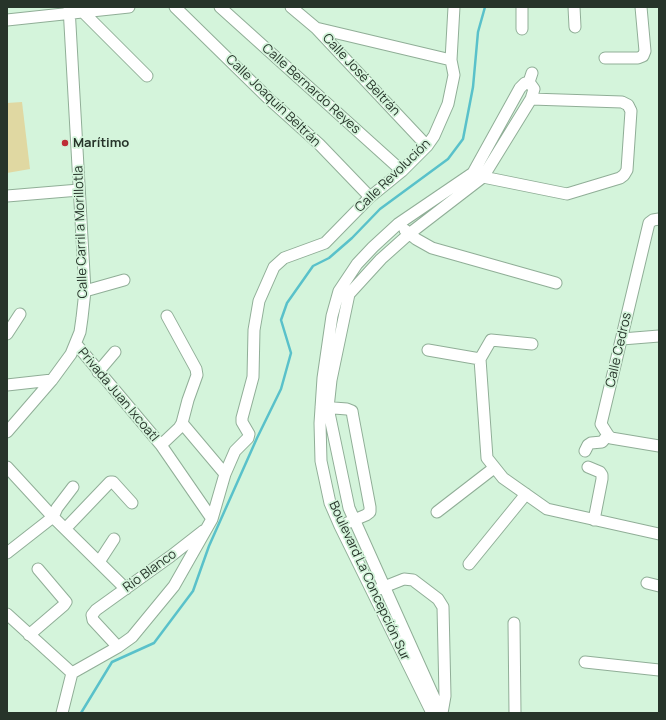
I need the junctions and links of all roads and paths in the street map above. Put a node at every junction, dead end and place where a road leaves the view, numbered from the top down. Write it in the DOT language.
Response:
graph roads {
  1 [pos="129,7"];
  2 [pos="175,7"];
  3 [pos="220,7"];
  4 [pos="291,7"];
  5 [pos="454,7"];
  6 [pos="522,7"];
  7 [pos="574,7"];
  8 [pos="642,7"];
  9 [pos="70,10"];
  10 [pos="83,12"];
  11 [pos="7,20"];
  12 [pos="575,27"];
  13 [pos="316,28"];
  14 [pos="522,29"];
  15 [pos="605,58"];
  16 [pos="451,60"];
  17 [pos="147,76"];
  18 [pos="531,99"];
  19 [pos="428,146"];
  20 [pos="402,171"];
  21 [pos="478,175"];
  22 [pos="79,190"];
  23 [pos="7,196"];
  24 [pos="370,197"];
  25 [pos="659,219"];
  26 [pos="398,224"];
  27 [pos="409,234"];
  28 [pos="124,280"];
  29 [pos="556,283"];
  30 [pos="85,291"];
  31 [pos="20,314"];
  32 [pos="167,316"];
  33 [pos="7,334"];
  34 [pos="659,336"];
  35 [pos="622,339"];
  36 [pos="76,344"];
  37 [pos="532,344"];
  38 [pos="428,350"];
  39 [pos="116,352"];
  40 [pos="480,359"];
  41 [pos="98,372"];
  42 [pos="52,380"];
  43 [pos="7,385"];
  44 [pos="324,407"];
  45 [pos="182,423"];
  46 [pos="7,432"];
  47 [pos="608,435"];
  48 [pos="161,445"];
  49 [pos="659,446"];
  50 [pos="586,451"];
  51 [pos="7,466"];
  52 [pos="588,467"];
  53 [pos="494,468"];
  54 [pos="225,474"];
  55 [pos="73,487"];
  56 [pos="526,494"];
  57 [pos="132,503"];
  58 [pos="437,512"];
  59 [pos="53,517"];
  60 [pos="353,520"];
  61 [pos="594,520"];
  62 [pos="209,523"];
  63 [pos="340,526"];
  64 [pos="66,528"];
  65 [pos="659,534"];
  66 [pos="114,539"];
  67 [pos="7,553"];
  68 [pos="172,556"];
  69 [pos="99,562"];
  70 [pos="469,564"];
  71 [pos="38,569"];
  72 [pos="183,571"];
  73 [pos="648,583"];
  74 [pos="385,586"];
  75 [pos="659,586"];
  76 [pos="126,589"];
  77 [pos="372,592"];
  78 [pos="7,614"];
  79 [pos="514,623"];
  80 [pos="29,635"];
  81 [pos="118,647"];
  82 [pos="585,662"];
  83 [pos="659,670"];
  84 [pos="72,673"];
  85 [pos="62,713"];
  86 [pos="432,713"];
  87 [pos="441,713"];
  88 [pos="515,713"];
  1 -- 10 [label="street"];
  2 -- 24 [label="street, Calle Joaquín Beltrán"];
  3 -- 20 [label="street, Calle Bernardo Reyes"];
  4 -- 13 [label="street, Calle José Beltrán"];
  5 -- 16 [label="street, Calle Revolución"];
  6 -- 14 [label="street"];
  7 -- 12 [label="street"];
  8 -- 15 [label="street"];
  9 -- 10 [label="street"];
  9 -- 11 [label="street"];
  9 -- 22 [label="street, Calle Carril a Morillotla"];
  10 -- 17 [label="street"];
  13 -- 16 [label="street"];
  13 -- 19 [label="street, Calle José Beltrán"];
  16 -- 19 [label="street, Calle Revolución"];
  18 -- 21 [label="street, Boulevard La Concepción Sur"];
  18 -- 21 [label="street, Boulevard La Concepción Sur"];
  18 -- 21 [label="street"];
  19 -- 20 [label="street, Calle Revolución"];
  20 -- 24 [label="street, Calle Revolución"];
  21 -- 26 [label="street, Boulevard La Concepción Sur"];
  21 -- 27 [label="street, Boulevard La Concepción Sur"];
  22 -- 23 [label="street"];
  22 -- 30 [label="street, Calle Carril a Morillotla"];
  24 -- 54 [label="street, Calle Revolución"];
  25 -- 35 [label="street, Calle Cedros"];
  26 -- 27 [label="street"];
  26 -- 44 [label="street, Boulevard La Concepción Sur"];
  27 -- 29 [label="street"];
  27 -- 44 [label="street, Boulevard La Concepción Sur"];
  28 -- 30 [label="street"];
  30 -- 36 [label="street, Calle Carril a Morillotla"];
  31 -- 33 [label="street"];
  32 -- 45 [label="street, Privada Juan Ixcoatl"];
  34 -- 35 [label="street"];
  35 -- 47 [label="street, Calle Cedros"];
  36 -- 41 [label="street, Privada Juan Ixcoatl"];
  36 -- 42 [label="street, Calle Carril a Morillotla"];
  37 -- 40 [label="street"];
  38 -- 40 [label="street"];
  39 -- 41 [label="street"];
  40 -- 53 [label="street"];
  41 -- 48 [label="street, Privada Juan Ixcoatl"];
  42 -- 43 [label="street"];
  42 -- 46 [label="street, Calle Carril a Morillotla"];
  44 -- 60 [label="street, Boulevard La Concepción Sur"];
  44 -- 60 [label="street"];
  44 -- 63 [label="street, Boulevard La Concepción Sur"];
  45 -- 48 [label="street, Privada Juan Ixcoatl"];
  45 -- 54 [label="street"];
  47 -- 49 [label="street"];
  47 -- 50 [label="street"];
  48 -- 62 [label="street, Privada Juan Ixcoatl"];
  51 -- 59 [label="street"];
  52 -- 61 [label="street"];
  53 -- 56 [label="street"];
  53 -- 58 [label="street"];
  54 -- 62 [label="street"];
  55 -- 59 [label="street"];
  56 -- 61 [label="street"];
  56 -- 70 [label="street"];
  57 -- 64 [label="street"];
  59 -- 64 [label="street"];
  59 -- 67 [label="street"];
  60 -- 63 [label="street"];
  60 -- 74 [label="street, Boulevard La Concepción Sur"];
  61 -- 65 [label="street"];
  62 -- 68 [label="street, Río Blanco"];
  62 -- 72 [label="street"];
  63 -- 77 [label="street, Boulevard La Concepción Sur"];
  64 -- 69 [label="street"];
  66 -- 69 [label="street"];
  68 -- 72 [label="street"];
  68 -- 76 [label="street, Río Blanco"];
  69 -- 76 [label="street"];
  71 -- 80 [label="street"];
  72 -- 81 [label="street"];
  73 -- 75 [label="street"];
  74 -- 77 [label="street"];
  74 -- 87 [label="street, Boulevard La Concepción Sur"];
  74 -- 87 [label="street"];
  76 -- 81 [label="street, Río Blanco"];
  77 -- 86 [label="street, Boulevard La Concepción Sur"];
  78 -- 80 [label="street"];
  79 -- 88 [label="street"];
  80 -- 84 [label="street"];
  81 -- 84 [label="street"];
  82 -- 83 [label="street"];
  84 -- 85 [label="street"];
}
